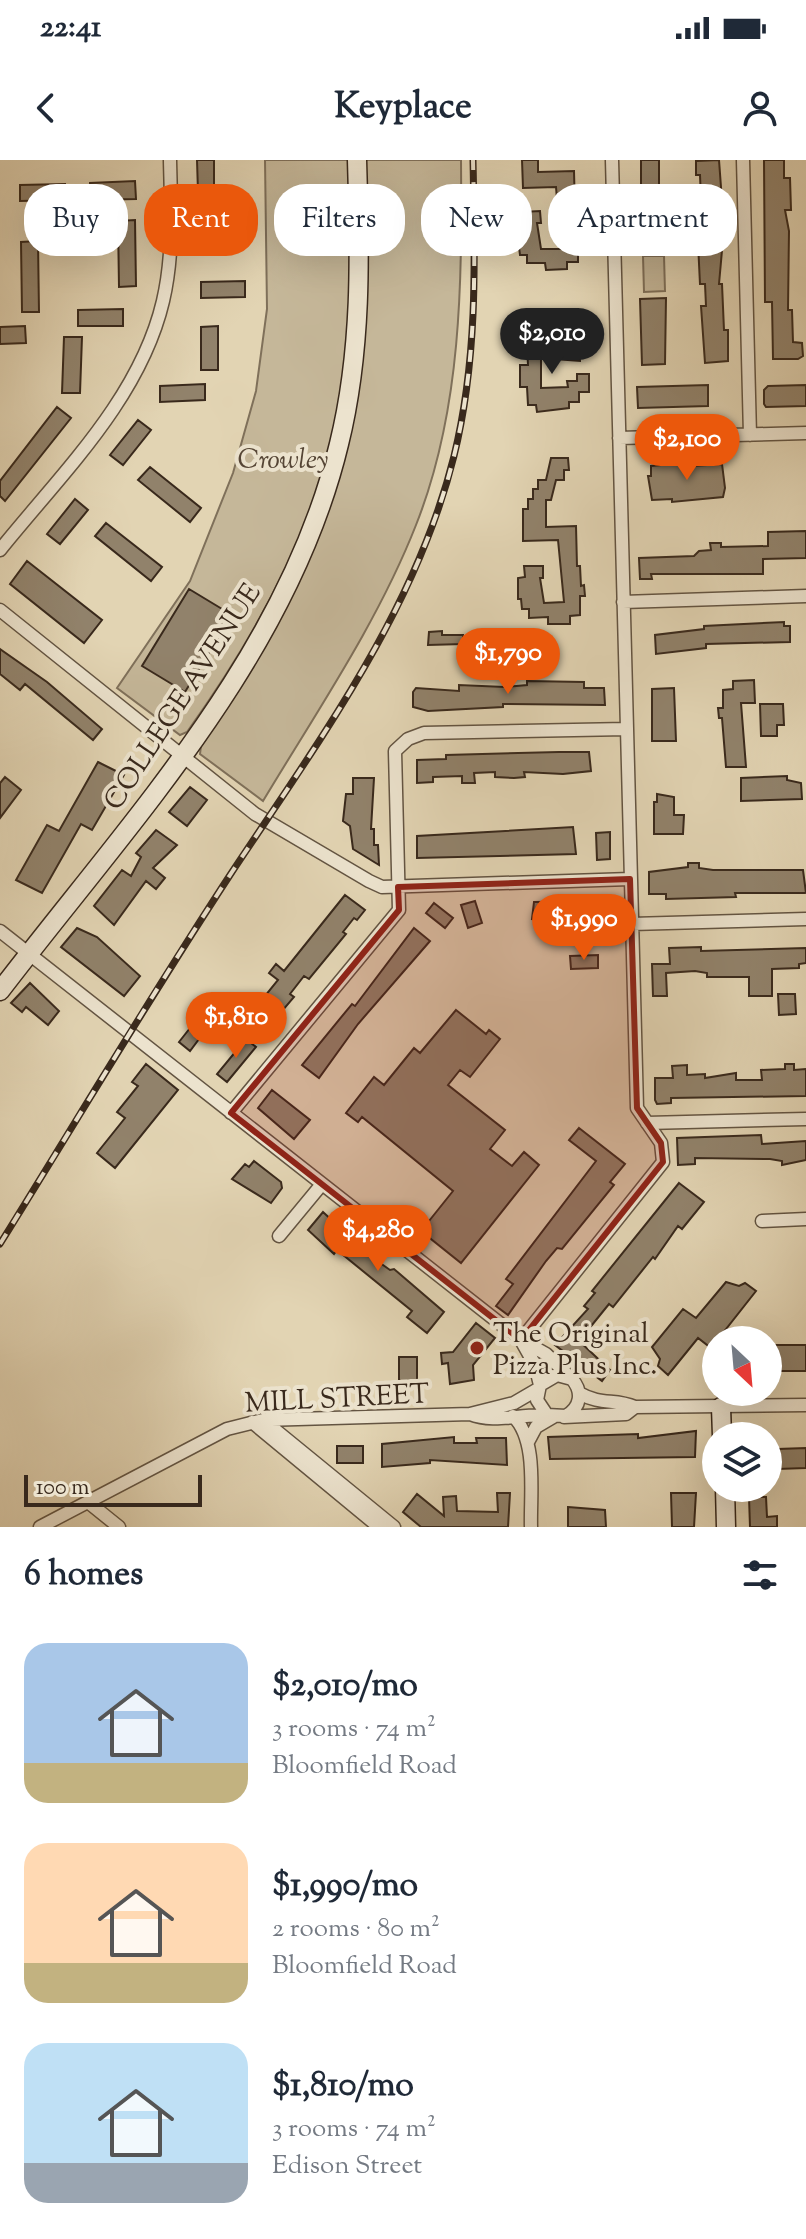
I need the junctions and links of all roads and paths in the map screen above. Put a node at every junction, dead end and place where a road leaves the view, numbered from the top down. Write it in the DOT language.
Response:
graph roads {
  1 [pos="170,160"];
  2 [pos="357,160"];
  3 [pos="612,160"];
  4 [pos="743,160"];
  5 [pos="806,433"];
  6 [pos="750,435"];
  7 [pos="619,438"];
  8 [pos="0,550"];
  9 [pos="806,596"];
  10 [pos="623,602"];
  11 [pos="0,610"];
  12 [pos="626,729"];
  13 [pos="182,758"];
  14 [pos="630,879"];
  15 [pos="398,887"];
  16 [pos="806,919"];
  17 [pos="632,924"];
  18 [pos="0,931"];
  19 [pos="29,955"];
  20 [pos="0,991"];
  21 [pos="231,1113"];
  22 [pos="806,1119"];
  23 [pos="647,1123"];
  24 [pos="322,1184"];
  25 [pos="806,1219"];
  26 [pos="762,1221"];
  27 [pos="279,1236"];
  28 [pos="521,1340"];
  29 [pos="572,1379"];
  30 [pos="539,1387"];
  31 [pos="579,1393"];
  32 [pos="806,1405"];
  33 [pos="635,1407"];
  34 [pos="721,1407"];
  35 [pos="470,1414"];
  36 [pos="513,1416"];
  37 [pos="557,1417"];
  38 [pos="257,1421"];
  39 [pos="722,1422"];
  40 [pos="528,1442"];
  41 [pos="88,1502"];
  42 [pos="725,1502"];
  43 [pos="40,1527"];
  44 [pos="119,1527"];
  45 [pos="379,1527"];
  46 [pos="394,1527"];
  47 [pos="531,1527"];
  48 [pos="726,1527"];
  1 -- 8 [label="street"];
  2 -- 13 [label="street, COLLEGE AVENUE"];
  3 -- 7 [label="street"];
  4 -- 6 [label="street"];
  5 -- 6 [label="street"];
  6 -- 7 [label="street"];
  7 -- 10 [label="street"];
  9 -- 10 [label="street"];
  10 -- 12 [label="street"];
  11 -- 13 [label="street"];
  12 -- 14 [label="street"];
  12 -- 15 [label="street"];
  13 -- 15 [label="street"];
  13 -- 19 [label="street, COLLEGE AVENUE"];
  14 -- 15 [label="street"];
  14 -- 17 [label="street"];
  15 -- 21 [label="street"];
  16 -- 17 [label="street"];
  17 -- 23 [label="street"];
  18 -- 19 [label="street"];
  19 -- 20 [label="street, COLLEGE AVENUE"];
  19 -- 21 [label="street"];
  21 -- 24 [label="street"];
  22 -- 23 [label="street"];
  23 -- 28 [label="street"];
  24 -- 27 [label="street"];
  24 -- 28 [label="street"];
  25 -- 26 [label="street"];
  28 -- 29 [label="street"];
  28 -- 30 [label="street"];
  29 -- 30 [label="street"];
  29 -- 31 [label="street"];
  30 -- 35 [label="street, MILL STREET"];
  30 -- 37 [label="street"];
  31 -- 33 [label="street, MILL STREET"];
  31 -- 37 [label="street"];
  32 -- 34 [label="street, MILL STREET"];
  33 -- 34 [label="street, MILL STREET"];
  33 -- 37 [label="street, MILL STREET"];
  34 -- 39 [label="street"];
  35 -- 36 [label="street, MILL STREET"];
  35 -- 38 [label="street, MILL STREET"];
  36 -- 37 [label="street, MILL STREET"];
  36 -- 40 [label="street"];
  37 -- 40 [label="street"];
  38 -- 41 [label="street, MILL STREET"];
  38 -- 45 [label="street"];
  38 -- 46 [label="street"];
  40 -- 47 [label="street"];
  41 -- 43 [label="street, MILL STREET"];
  41 -- 44 [label="street"];
  42 -- 48 [label="street"];
}
